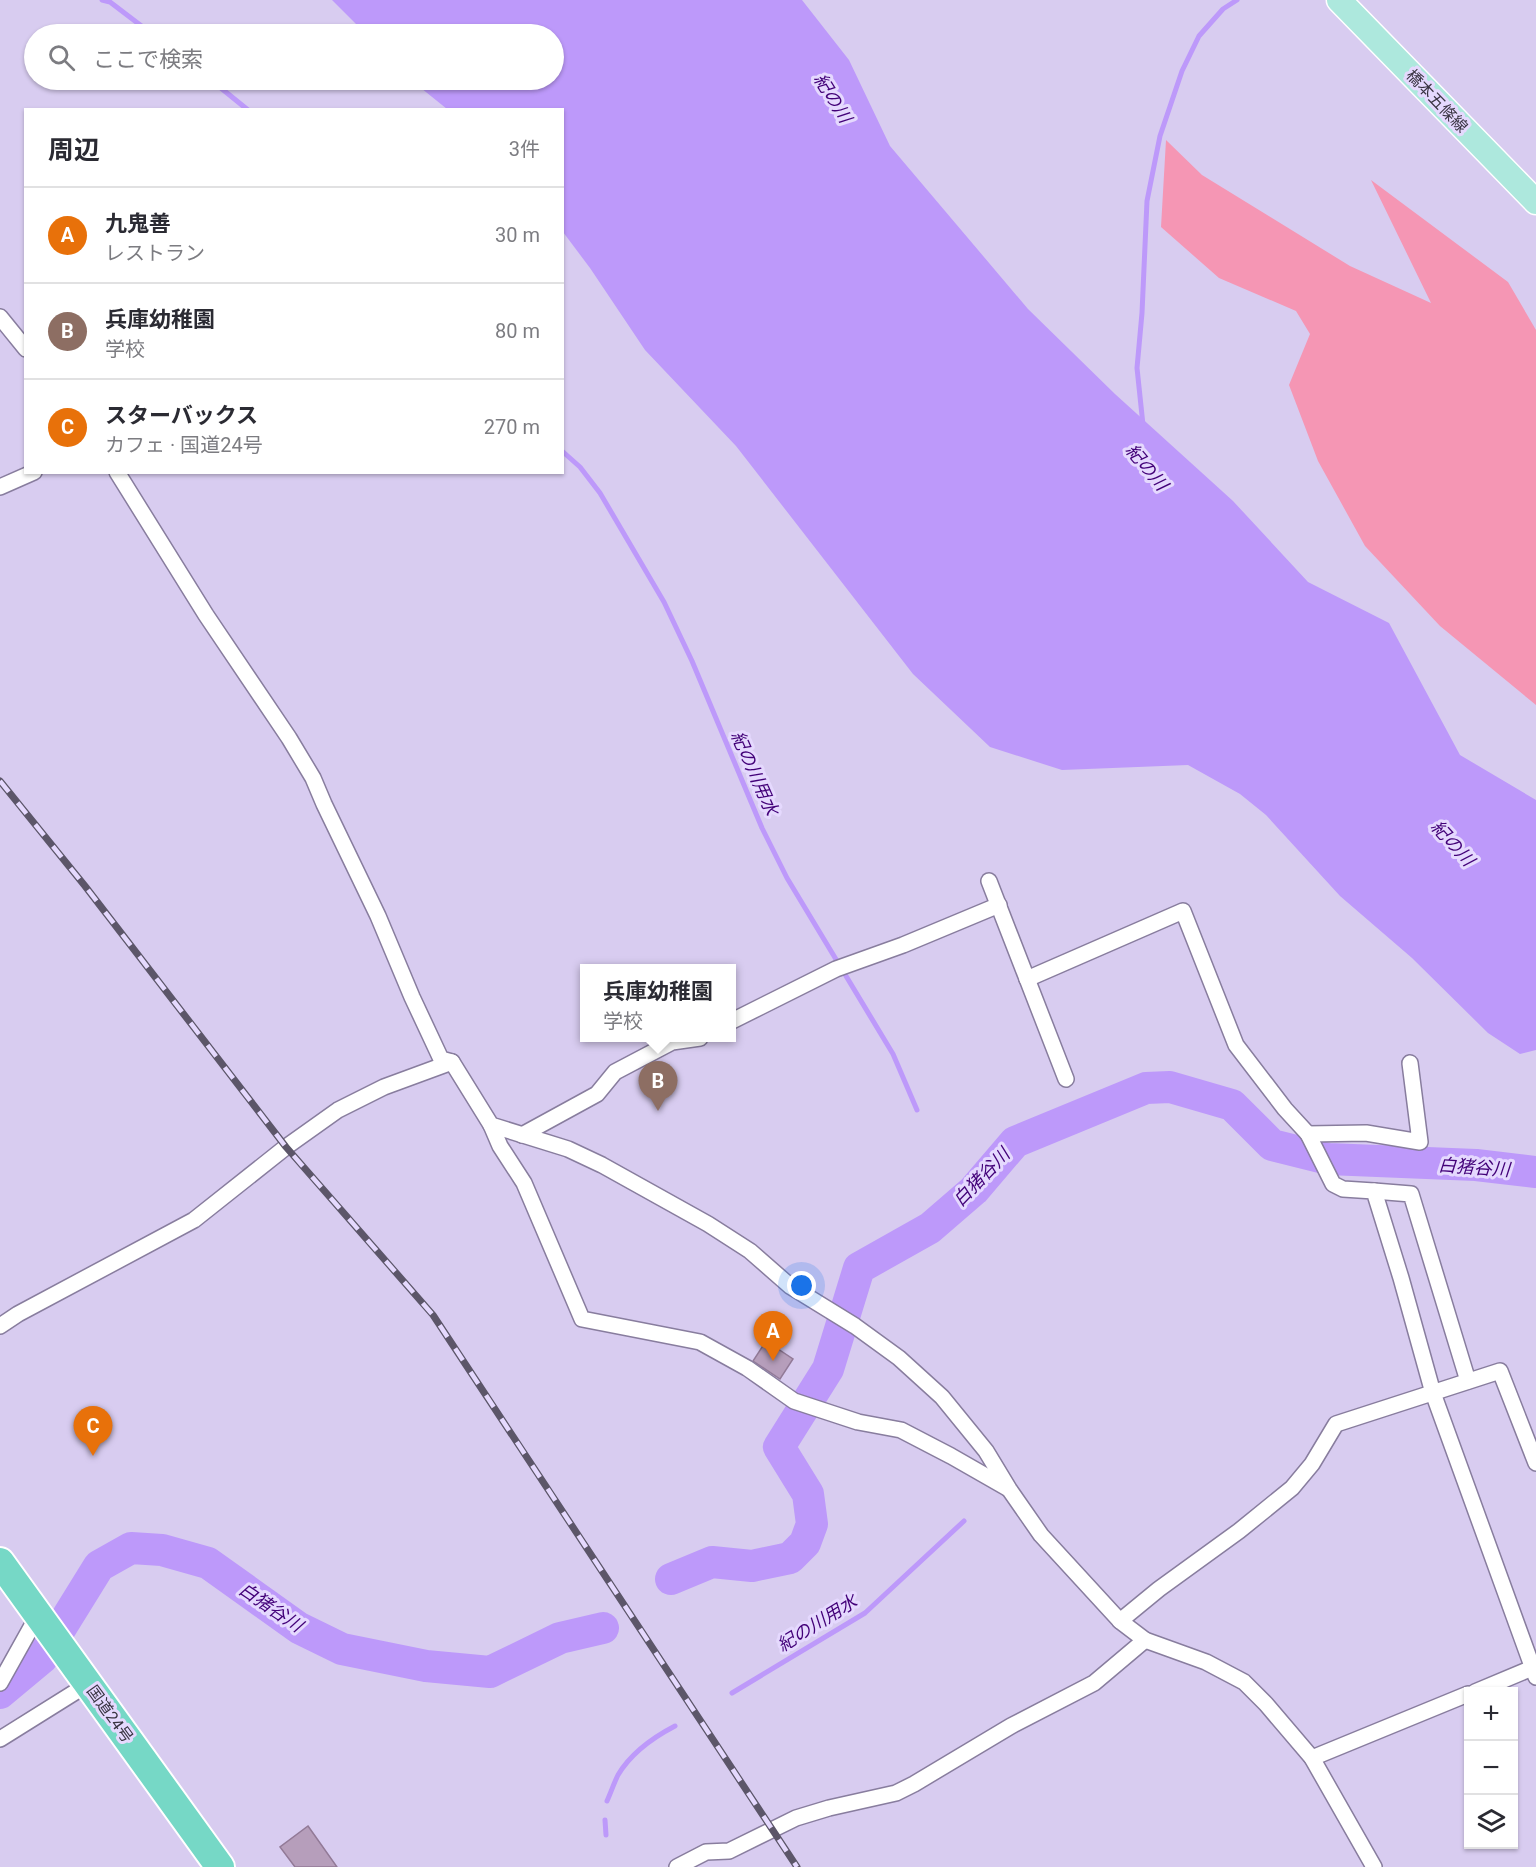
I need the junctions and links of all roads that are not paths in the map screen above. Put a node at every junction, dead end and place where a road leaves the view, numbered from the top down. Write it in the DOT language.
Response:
graph roads {
  1 [pos="1339,0"];
  2 [pos="1536,202"];
  3 [pos="0,317"];
  4 [pos="24,347"];
  5 [pos="29,474"];
  6 [pos="118,474"];
  7 [pos="0,487"];
  8 [pos="989,881"];
  9 [pos="999,905"];
  10 [pos="1028,979"];
  11 [pos="736,1020"];
  12 [pos="672,1042"];
  13 [pos="452,1062"];
  14 [pos="1410,1063"];
  15 [pos="1066,1079"];
  16 [pos="490,1125"];
  17 [pos="1308,1134"];
  18 [pos="522,1136"];
  19 [pos="1374,1191"];
  20 [pos="0,1326"];
  21 [pos="1468,1381"];
  22 [pos="1433,1393"];
  23 [pos="1536,1463"];
  24 [pos="1009,1489"];
  25 [pos="0,1562"];
  26 [pos="38,1615"];
  27 [pos="1120,1621"];
  28 [pos="1145,1640"];
  29 [pos="1534,1673"];
  30 [pos="0,1683"];
  31 [pos="88,1684"];
  32 [pos="1491,1687"];
  33 [pos="1464,1696"];
  34 [pos="0,1739"];
  35 [pos="1312,1758"];
  36 [pos="220,1867"];
  37 [pos="677,1867"];
  38 [pos="1374,1867"];
  1 -- 2 [label="main road, 橋本五條線"];
  3 -- 4 [label="street"];
  5 -- 7 [label="street"];
  6 -- 13 [label="street"];
  8 -- 9 [label="street"];
  9 -- 10 [label="street"];
  9 -- 11 [label="street"];
  10 -- 15 [label="street"];
  10 -- 17 [label="street"];
  12 -- 18 [label="street"];
  13 -- 16 [label="street"];
  13 -- 20 [label="street"];
  14 -- 17 [label="street"];
  16 -- 18 [label="street"];
  16 -- 24 [label="street"];
  17 -- 19 [label="street"];
  18 -- 24 [label="street"];
  19 -- 21 [label="street"];
  19 -- 22 [label="street"];
  21 -- 22 [label="street"];
  21 -- 23 [label="street"];
  22 -- 27 [label="street"];
  22 -- 29 [label="street"];
  24 -- 27 [label="street"];
  25 -- 26 [label="highway, 国道24号"];
  26 -- 30 [label="street"];
  26 -- 31 [label="highway, 国道24号"];
  27 -- 28 [label="street"];
  28 -- 35 [label="street"];
  28 -- 37 [label="street"];
  29 -- 32 [label="street"];
  31 -- 34 [label="street"];
  31 -- 36 [label="highway, 国道24号"];
  33 -- 35 [label="street"];
  35 -- 38 [label="street"];
}
